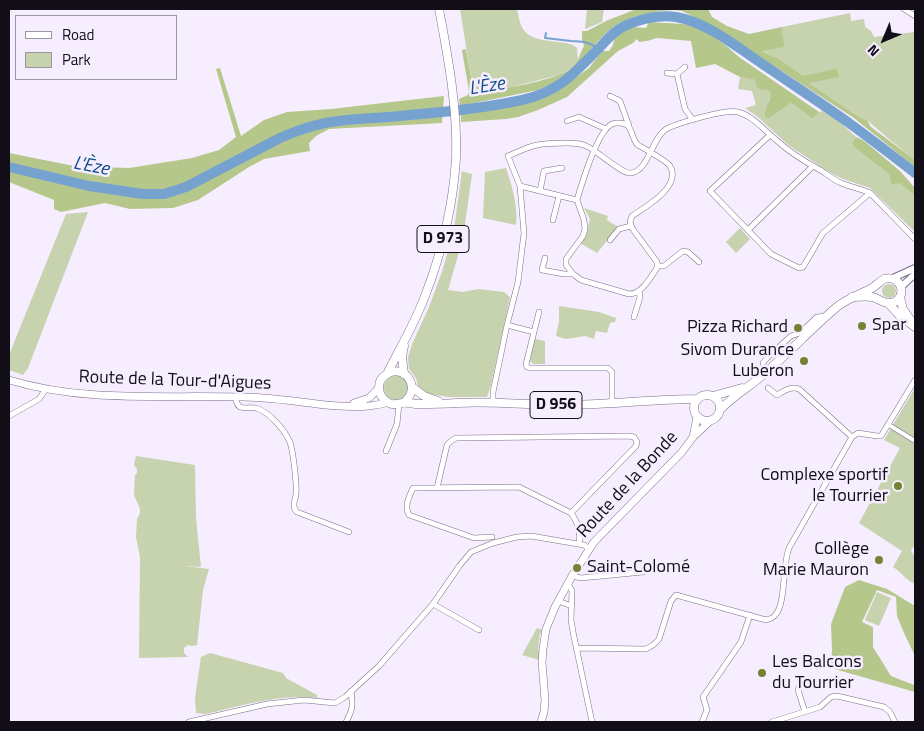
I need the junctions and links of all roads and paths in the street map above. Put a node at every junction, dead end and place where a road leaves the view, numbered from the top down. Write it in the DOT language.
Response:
graph roads {
  1 [pos="439,9"];
  2 [pos="904,9"];
  3 [pos="915,16"];
  4 [pos="685,67"];
  5 [pos="667,73"];
  6 [pos="677,74"];
  7 [pos="610,96"];
  8 [pos="693,120"];
  9 [pos="567,121"];
  10 [pos="606,129"];
  11 [pos="630,129"];
  12 [pos="770,136"];
  13 [pos="594,150"];
  14 [pos="650,152"];
  15 [pos="813,166"];
  16 [pos="562,168"];
  17 [pos="520,186"];
  18 [pos="540,191"];
  19 [pos="870,193"];
  20 [pos="559,196"];
  21 [pos="577,200"];
  22 [pos="554,220"];
  23 [pos="631,226"];
  24 [pos="748,230"];
  25 [pos="610,240"];
  26 [pos="915,240"];
  27 [pos="545,258"];
  28 [pos="699,262"];
  29 [pos="657,266"];
  30 [pos="915,268"];
  31 [pos="573,274"];
  32 [pos="915,274"];
  33 [pos="893,278"];
  34 [pos="878,285"];
  35 [pos="901,287"];
  36 [pos="639,291"];
  37 [pos="900,297"];
  38 [pos="852,298"];
  39 [pos="880,300"];
  40 [pos="888,303"];
  41 [pos="539,312"];
  42 [pos="827,316"];
  43 [pos="634,317"];
  44 [pos="507,325"];
  45 [pos="915,326"];
  46 [pos="534,332"];
  47 [pos="406,339"];
  48 [pos="763,363"];
  49 [pos="387,374"];
  50 [pos="404,374"];
  51 [pos="9,380"];
  52 [pos="915,380"];
  53 [pos="749,386"];
  54 [pos="412,387"];
  55 [pos="379,388"];
  56 [pos="768,388"];
  57 [pos="46,389"];
  58 [pos="236,396"];
  59 [pos="713,396"];
  60 [pos="667,399"];
  61 [pos="697,399"];
  62 [pos="387,402"];
  63 [pos="493,402"];
  64 [pos="612,402"];
  65 [pos="401,403"];
  66 [pos="445,403"];
  67 [pos="342,406"];
  68 [pos="720,409"];
  69 [pos="695,413"];
  70 [pos="9,416"];
  71 [pos="709,422"];
  72 [pos="888,425"];
  73 [pos="693,437"];
  74 [pos="852,437"];
  75 [pos="915,441"];
  76 [pos="386,451"];
  77 [pos="437,488"];
  78 [pos="571,513"];
  79 [pos="349,532"];
  80 [pos="492,537"];
  81 [pos="579,544"];
  82 [pos="589,548"];
  83 [pos="643,572"];
  84 [pos="570,579"];
  85 [pos="558,601"];
  86 [pos="433,604"];
  87 [pos="572,606"];
  88 [pos="750,615"];
  89 [pos="479,630"];
  90 [pos="576,648"];
  91 [pos="801,683"];
  92 [pos="351,692"];
  93 [pos="805,712"];
  94 [pos="190,722"];
  95 [pos="346,722"];
  96 [pos="541,722"];
  97 [pos="592,722"];
  98 [pos="702,722"];
  99 [pos="772,722"];
  100 [pos="895,722"];
  1 -- 47 [label="main road, D 973"];
  2 -- 3 [label="street"];
  4 -- 6 [label="street"];
  5 -- 6 [label="street"];
  6 -- 8 [label="street"];
  7 -- 11 [label="street"];
  8 -- 12 [label="street"];
  8 -- 14 [label="street"];
  9 -- 10 [label="street"];
  10 -- 11 [label="street"];
  10 -- 13 [label="street"];
  11 -- 14 [label="street"];
  12 -- 15 [label="street"];
  12 -- 24 [label="street"];
  13 -- 14 [label="street"];
  13 -- 17 [label="street"];
  13 -- 21 [label="street"];
  14 -- 23 [label="street"];
  15 -- 19 [label="street"];
  15 -- 24 [label="street"];
  16 -- 18 [label="street"];
  17 -- 18 [label="street"];
  17 -- 44 [label="street"];
  18 -- 20 [label="street"];
  19 -- 24 [label="street"];
  19 -- 26 [label="street"];
  20 -- 21 [label="street"];
  20 -- 22 [label="street"];
  21 -- 31 [label="street"];
  23 -- 25 [label="street"];
  23 -- 29 [label="street"];
  27 -- 31 [label="street"];
  28 -- 29 [label="street"];
  29 -- 36 [label="street"];
  30 -- 33 [label="street"];
  31 -- 36 [label="street"];
  32 -- 35 [label="street"];
  33 -- 34 [label="main road"];
  33 -- 35 [label="main road"];
  34 -- 38 [label="main road"];
  34 -- 39 [label="main road"];
  35 -- 37 [label="main road"];
  36 -- 43 [label="street"];
  37 -- 40 [label="main road"];
  37 -- 45 [label="main road"];
  38 -- 39 [label="main road"];
  38 -- 42 [label="main road"];
  39 -- 40 [label="main road"];
  40 -- 45 [label="main road"];
  41 -- 46 [label="street"];
  42 -- 48 [label="street"];
  42 -- 53 [label="main road"];
  44 -- 46 [label="street"];
  44 -- 63 [label="street"];
  46 -- 64 [label="street"];
  47 -- 49 [label="main road, D 973"];
  47 -- 50 [label="main road, D 973"];
  49 -- 50 [label="main road"];
  49 -- 55 [label="main road"];
  50 -- 54 [label="main road"];
  51 -- 57 [label="main road, Route de la Tour-d'Aigues"];
  52 -- 72 [label="street"];
  53 -- 59 [label="main road"];
  53 -- 68 [label="main road"];
  54 -- 65 [label="main road"];
  54 -- 66 [label="main road, D 956"];
  55 -- 62 [label="main road"];
  55 -- 67 [label="main road, Route de la Tour-d'Aigues"];
  56 -- 74 [label="street"];
  57 -- 58 [label="main road, Route de la Tour-d'Aigues"];
  57 -- 70 [label="street"];
  58 -- 67 [label="main road, Route de la Tour-d'Aigues"];
  58 -- 79 [label="street"];
  59 -- 61 [label="main road"];
  59 -- 68 [label="main road"];
  60 -- 61 [label="main road, D 956"];
  60 -- 64 [label="main road, D 956"];
  60 -- 69 [label="main road, D 956"];
  61 -- 69 [label="main road"];
  62 -- 65 [label="main road"];
  62 -- 67 [label="main road, Route de la Tour-d'Aigues"];
  63 -- 64 [label="main road, D 956"];
  63 -- 66 [label="main road, D 956"];
  65 -- 66 [label="main road, D 956"];
  65 -- 76 [label="street"];
  68 -- 71 [label="main road"];
  69 -- 71 [label="main road"];
  69 -- 73 [label="main road, Route de la Bonde"];
  71 -- 73 [label="main road, Route de la Bonde"];
  72 -- 74 [label="street"];
  72 -- 75 [label="street"];
  73 -- 82 [label="main road, Route de la Bonde"];
  74 -- 88 [label="street"];
  77 -- 78 [label="street"];
  77 -- 78 [label="street"];
  77 -- 80 [label="street"];
  78 -- 81 [label="street"];
  81 -- 82 [label="street"];
  81 -- 86 [label="street"];
  82 -- 84 [label="main road, Route de la Bonde"];
  83 -- 84 [label="street"];
  84 -- 85 [label="main road, Route de la Bonde"];
  84 -- 87 [label="street"];
  85 -- 87 [label="street"];
  85 -- 96 [label="main road, Route de la Bonde"];
  86 -- 89 [label="street"];
  86 -- 92 [label="street"];
  87 -- 90 [label="street"];
  88 -- 90 [label="street"];
  88 -- 98 [label="street"];
  90 -- 97 [label="street"];
  91 -- 93 [label="street"];
  92 -- 94 [label="street"];
  92 -- 95 [label="street"];
  93 -- 99 [label="street"];
  93 -- 100 [label="street"];
}
